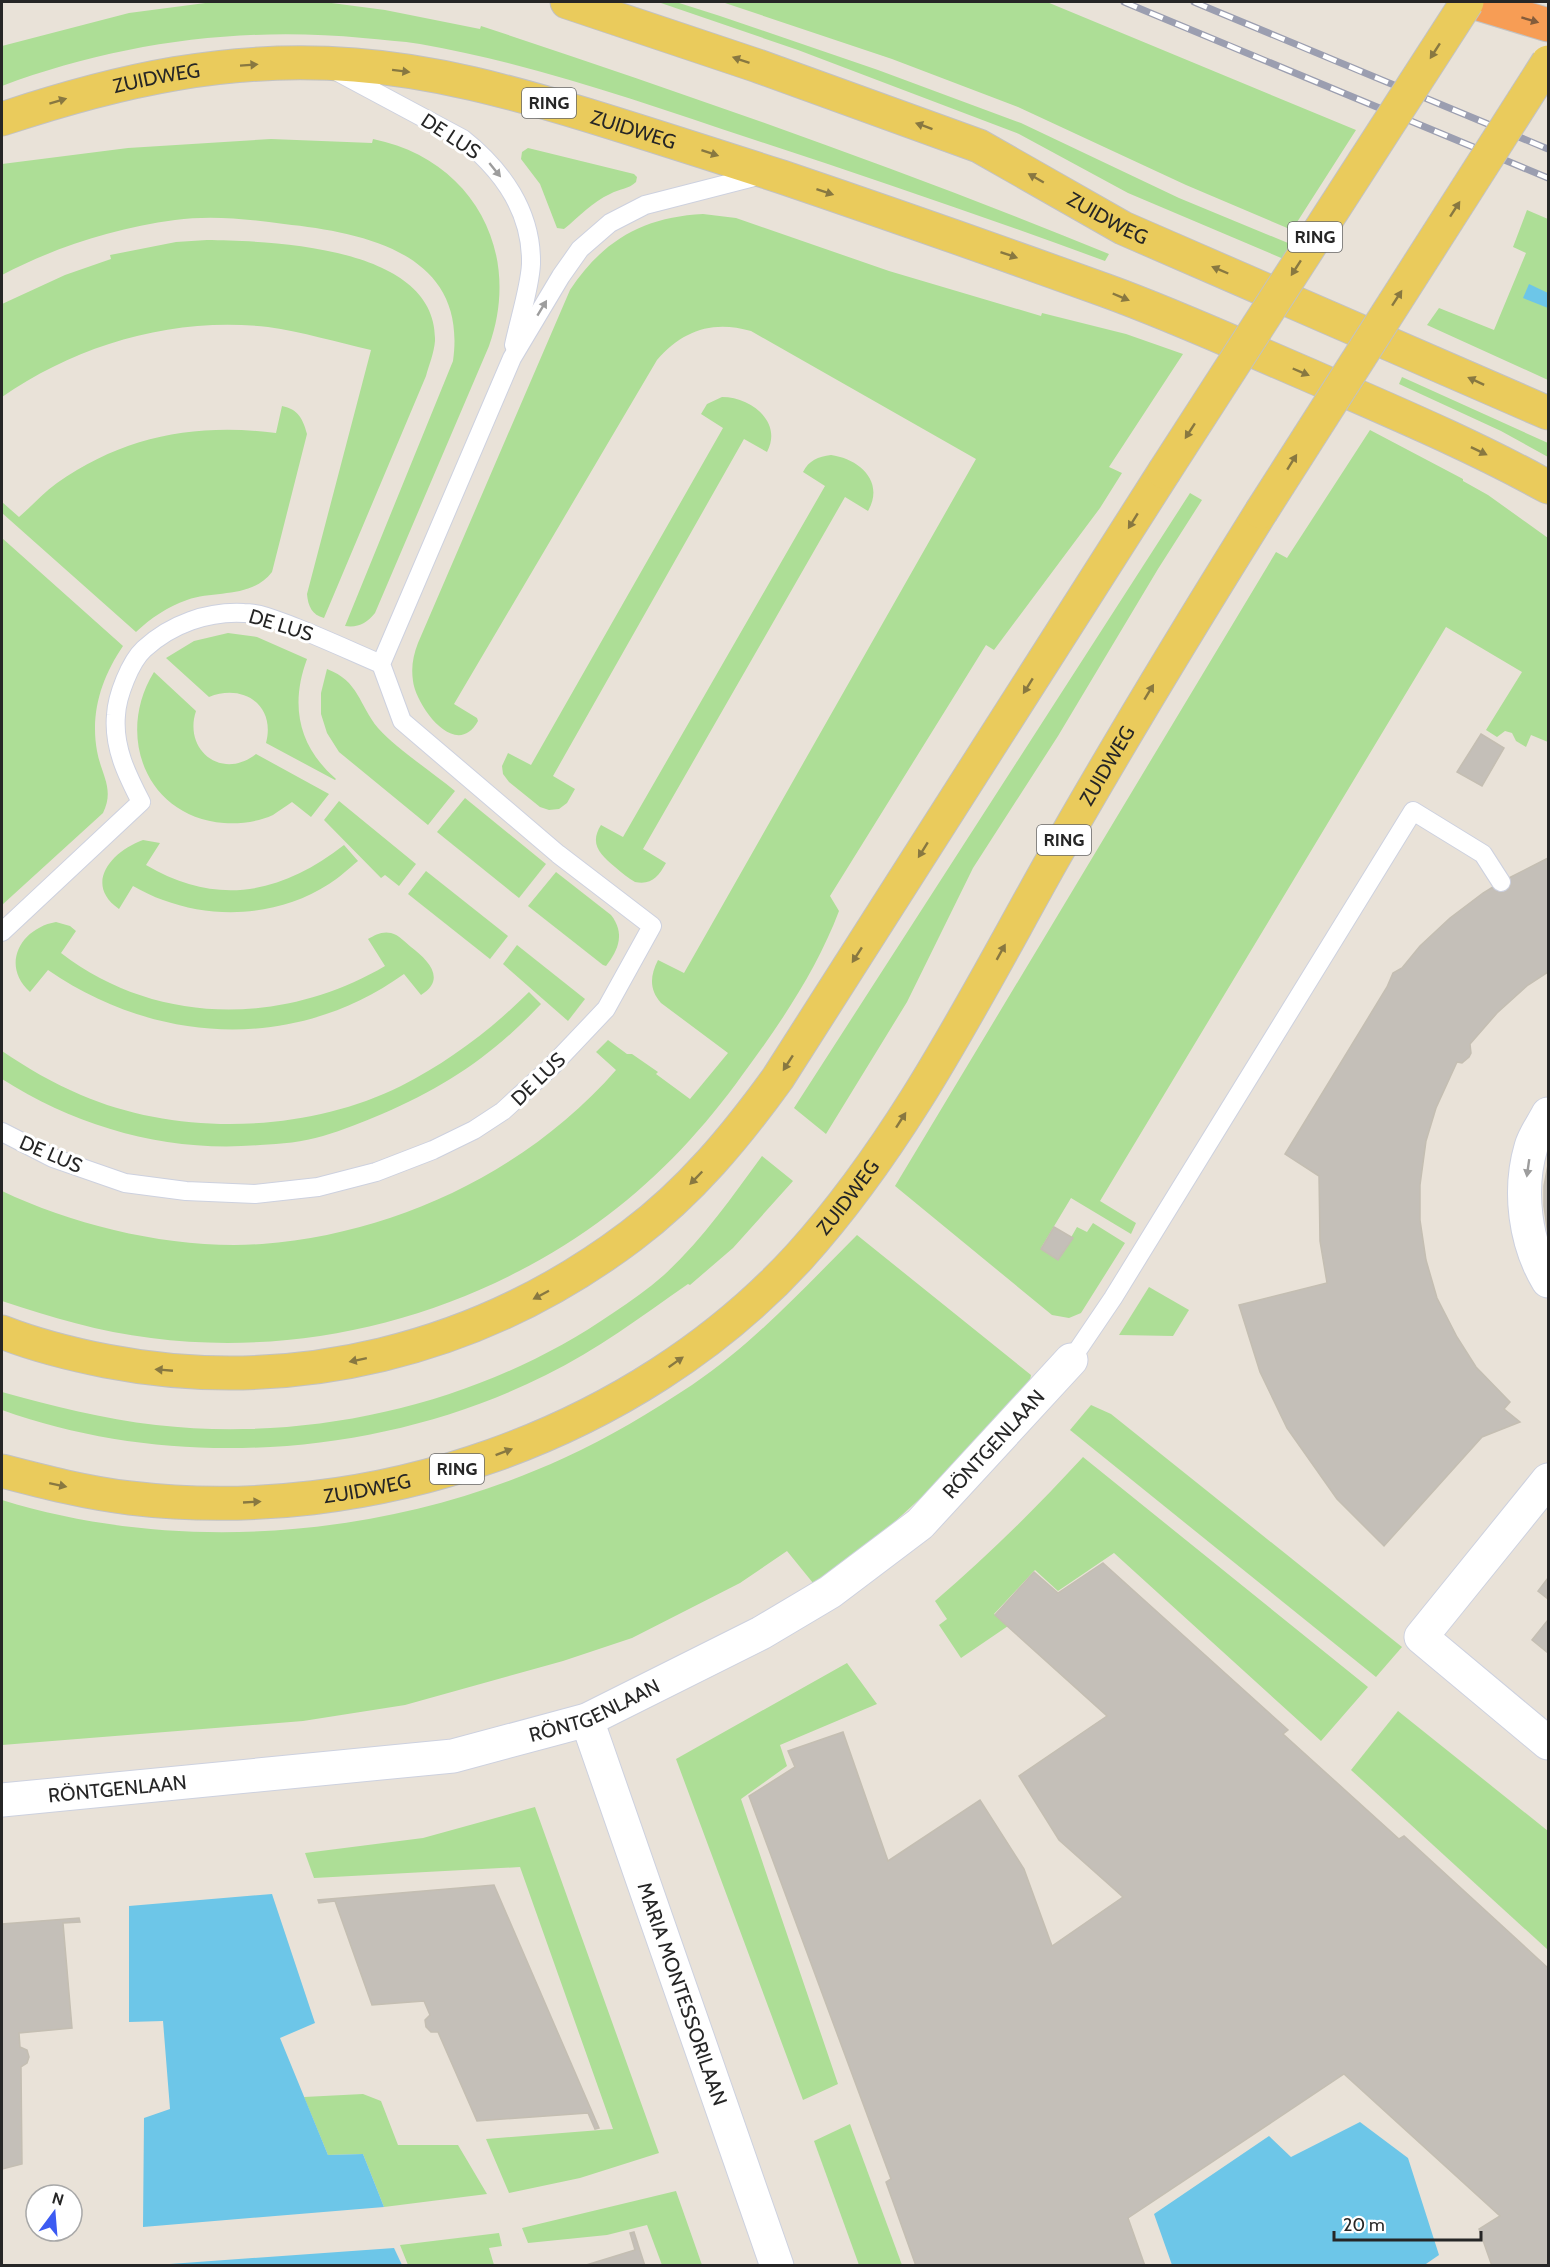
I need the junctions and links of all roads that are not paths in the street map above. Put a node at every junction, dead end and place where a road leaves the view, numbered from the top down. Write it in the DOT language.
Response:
graph roads {
  1 [pos="567,2"];
  2 [pos="1469,2"];
  3 [pos="1548,26"];
  4 [pos="1548,62"];
  5 [pos="321,63"];
  6 [pos="2,120"];
  7 [pos="769,173"];
  8 [pos="512,358"];
  9 [pos="1548,413"];
  10 [pos="1548,487"];
  11 [pos="381,664"];
  12 [pos="1501,882"];
  13 [pos="2,932"];
  14 [pos="1548,1114"];
  15 [pos="2,1132"];
  16 [pos="1548,1281"];
  17 [pos="2,1332"];
  18 [pos="1071,1360"];
  19 [pos="2,1471"];
  20 [pos="1548,1480"];
  21 [pos="587,1720"];
  22 [pos="1548,1743"];
  23 [pos="2,1800"];
  24 [pos="777,2265"];
  9 -- 1 [label="main road, ZUIDWEG, one-way"];
  2 -- 3 [label="highway, one-way"];
  2 -- 17 [label="main road, RING, one-way, bridge"];
  19 -- 4 [label="main road, ZUIDWEG / RING, one-way, bridge"];
  6 -- 5 [label="main road, ZUIDWEG / RING, one-way"];
  5 -- 7 [label="main road, ZUIDWEG / RING, one-way"];
  5 -- 8 [label="lane, DE LUS, one-way"];
  8 -- 7 [label="lane, DE LUS, one-way"];
  7 -- 10 [label="main road, ZUIDWEG / RING, one-way"];
  8 -- 11 [label="lane, DE LUS"];
  11 -- 13 [label="lane, DE LUS"];
  11 -- 15 [label="lane, DE LUS"];
  12 -- 18 [label="lane"];
  14 -- 16 [label="street, one-way"];
  18 -- 21 [label="street, RÖNTGENLAAN"];
  20 -- 22 [label="street"];
  21 -- 23 [label="street, RÖNTGENLAAN"];
  21 -- 24 [label="street, MARIA MONTESSORILAAN"];
}
